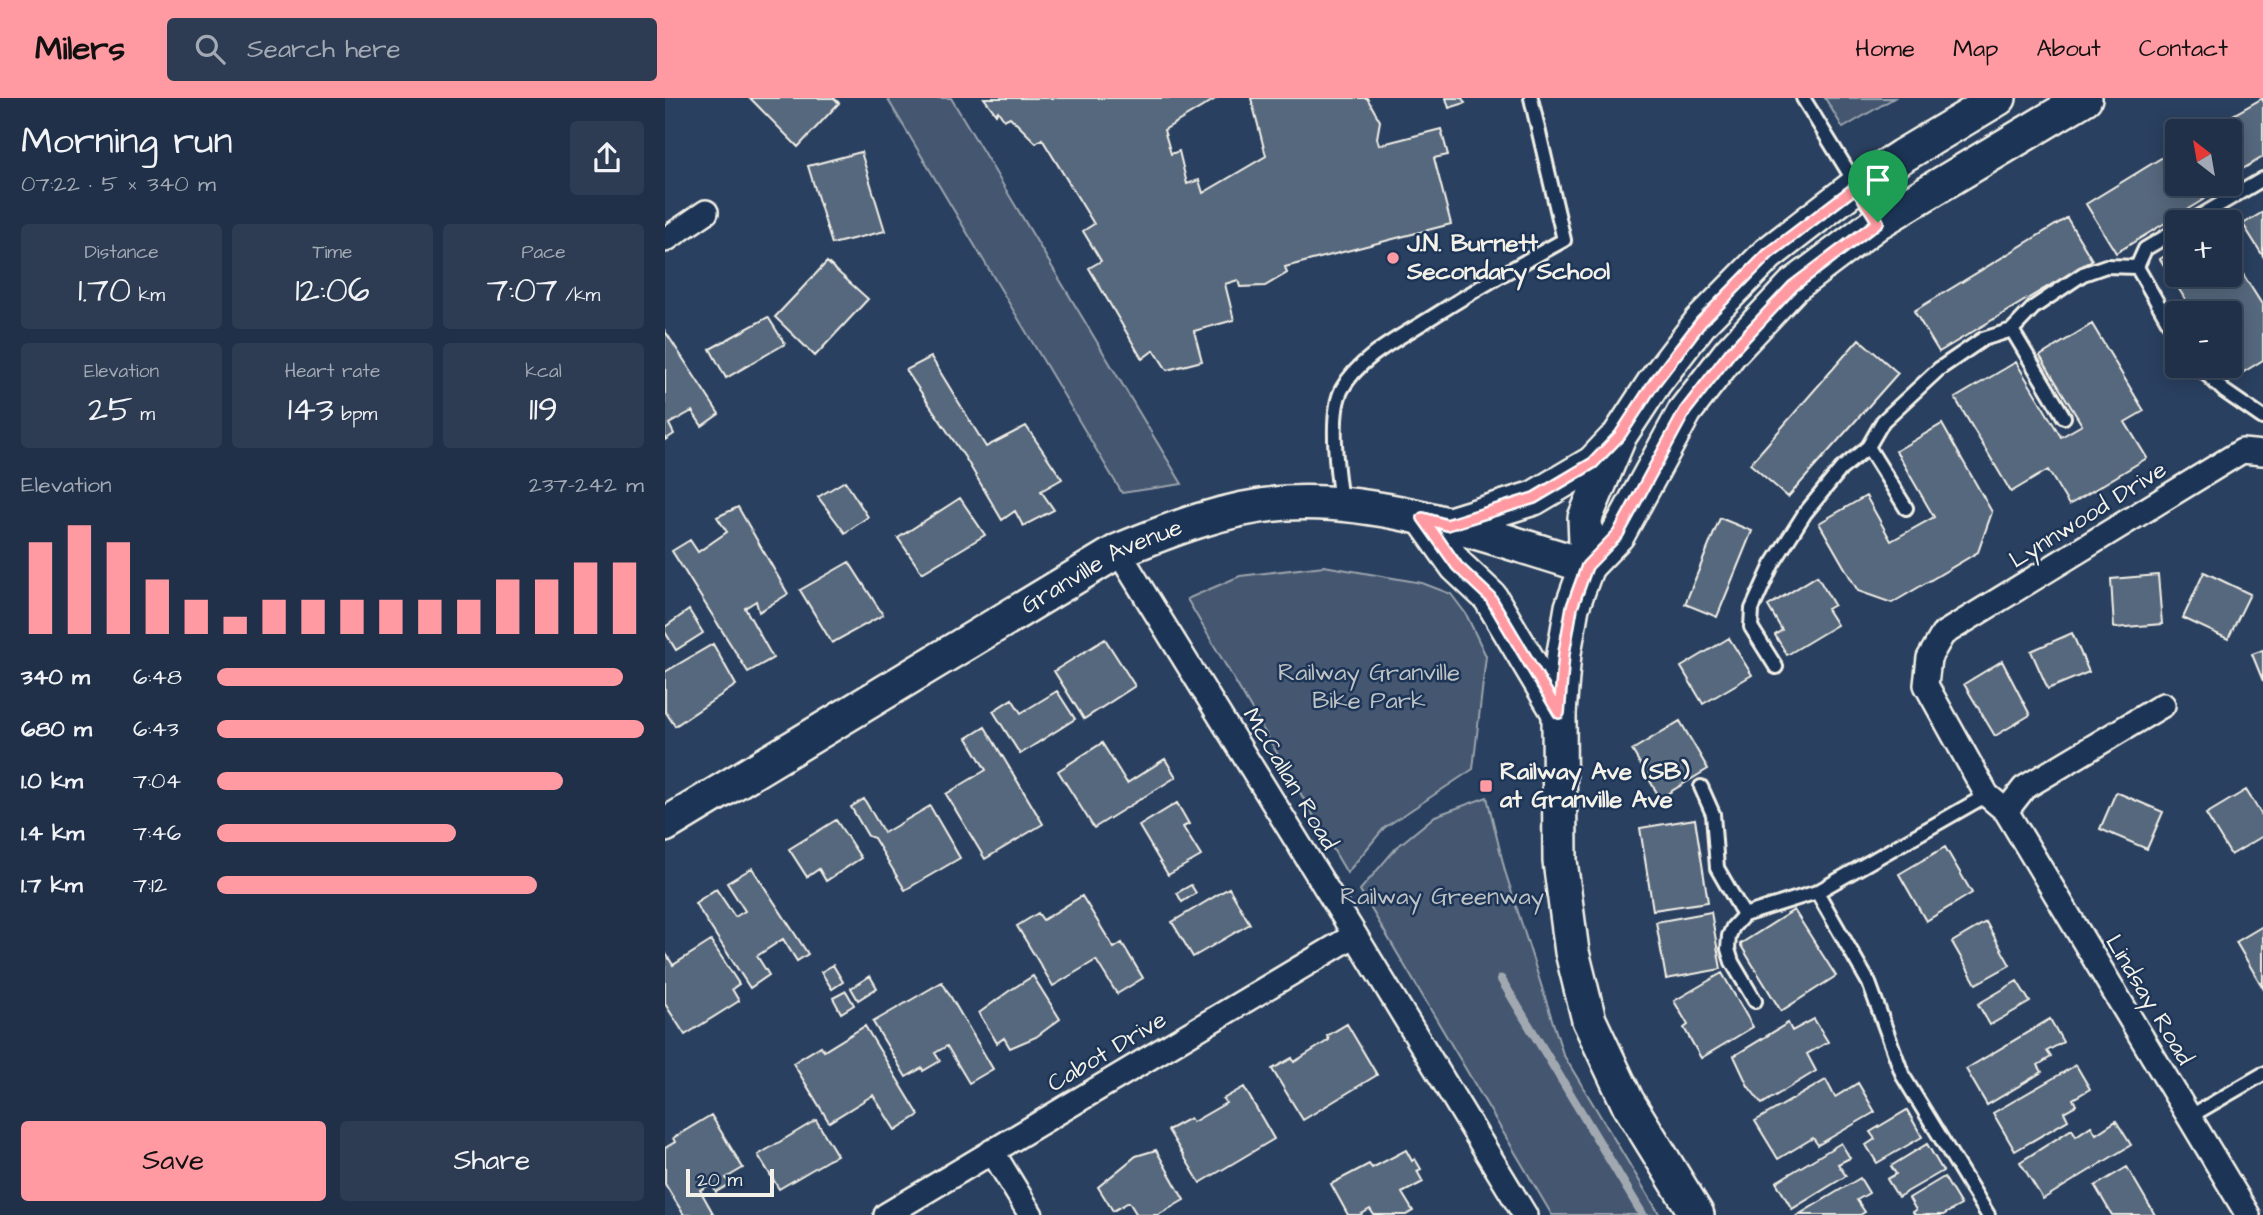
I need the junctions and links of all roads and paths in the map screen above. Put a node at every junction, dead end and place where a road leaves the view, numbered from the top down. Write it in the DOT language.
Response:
graph roads {
  1 [pos="1531,98"];
  2 [pos="1803,98"];
  3 [pos="1999,98"];
  4 [pos="2085,98"];
  5 [pos="2263,179"];
  6 [pos="1856,187"];
  7 [pos="2210,210"];
  8 [pos="706,212"];
  9 [pos="1878,222"];
  10 [pos="2165,237"];
  11 [pos="665,240"];
  12 [pos="2137,267"];
  13 [pos="2165,316"];
  14 [pos="2012,330"];
  15 [pos="2210,378"];
  16 [pos="2064,418"];
  17 [pos="2263,418"];
  18 [pos="1620,435"];
  19 [pos="1868,447"];
  20 [pos="2263,453"];
  21 [pos="1341,504"];
  22 [pos="1906,508"];
  23 [pos="1435,521"];
  24 [pos="1118,551"];
  25 [pos="1587,566"];
  26 [pos="1943,634"];
  27 [pos="1776,667"];
  28 [pos="2163,705"];
  29 [pos="1559,713"];
  30 [pos="1701,787"];
  31 [pos="1987,794"];
  32 [pos="2006,811"];
  33 [pos="665,825"];
  34 [pos="1817,891"];
  35 [pos="1744,915"];
  36 [pos="1355,935"];
  37 [pos="1755,1001"];
  38 [pos="2263,1074"];
  39 [pos="2189,1117"];
  40 [pos="992,1151"];
  41 [pos="886,1215"];
  42 [pos="1031,1215"];
  43 [pos="1525,1215"];
  44 [pos="1697,1215"];
  45 [pos="1988,1215"];
  46 [pos="2248,1215"];
  1 -- 21 [label="lane"];
  2 -- 6 [label="lane"];
  3 -- 6 [label="main road"];
  4 -- 9 [label="main road"];
  5 -- 7 [label="lane"];
  6 -- 9 [label="lane"];
  6 -- 18 [label="main road"];
  8 -- 11 [label="street"];
  9 -- 25 [label="main road"];
  10 -- 12 [label="lane"];
  12 -- 13 [label="lane"];
  12 -- 14 [label="lane"];
  14 -- 16 [label="lane"];
  14 -- 19 [label="lane"];
  15 -- 17 [label="lane"];
  18 -- 23 [label="main road"];
  18 -- 25 [label="main road"];
  19 -- 22 [label="lane"];
  19 -- 27 [label="lane"];
  20 -- 26 [label="street, Lynnwood Drive"];
  21 -- 23 [label="main road, Granville Avenue"];
  21 -- 24 [label="main road, Granville Avenue"];
  23 -- 25 [label="main road, Granville Avenue"];
  23 -- 29 [label="main road"];
  24 -- 33 [label="main road, Granville Avenue"];
  24 -- 36 [label="street, McCallan Road"];
  25 -- 29 [label="main road"];
  26 -- 31 [label="street, Lindsay Road"];
  28 -- 32 [label="street"];
  29 -- 44 [label="main road"];
  30 -- 35 [label="lane"];
  31 -- 32 [label="street, Lindsay Road"];
  31 -- 34 [label="lane"];
  32 -- 39 [label="street, Lindsay Road"];
  34 -- 35 [label="lane"];
  34 -- 45 [label="lane"];
  35 -- 37 [label="lane"];
  36 -- 40 [label="street, Cabot Drive"];
  36 -- 43 [label="street, McCallan Road"];
  38 -- 39 [label="lane"];
  39 -- 46 [label="street, Lindsay Road"];
  40 -- 41 [label="street, Cabot Drive"];
  40 -- 42 [label="street"];
}
